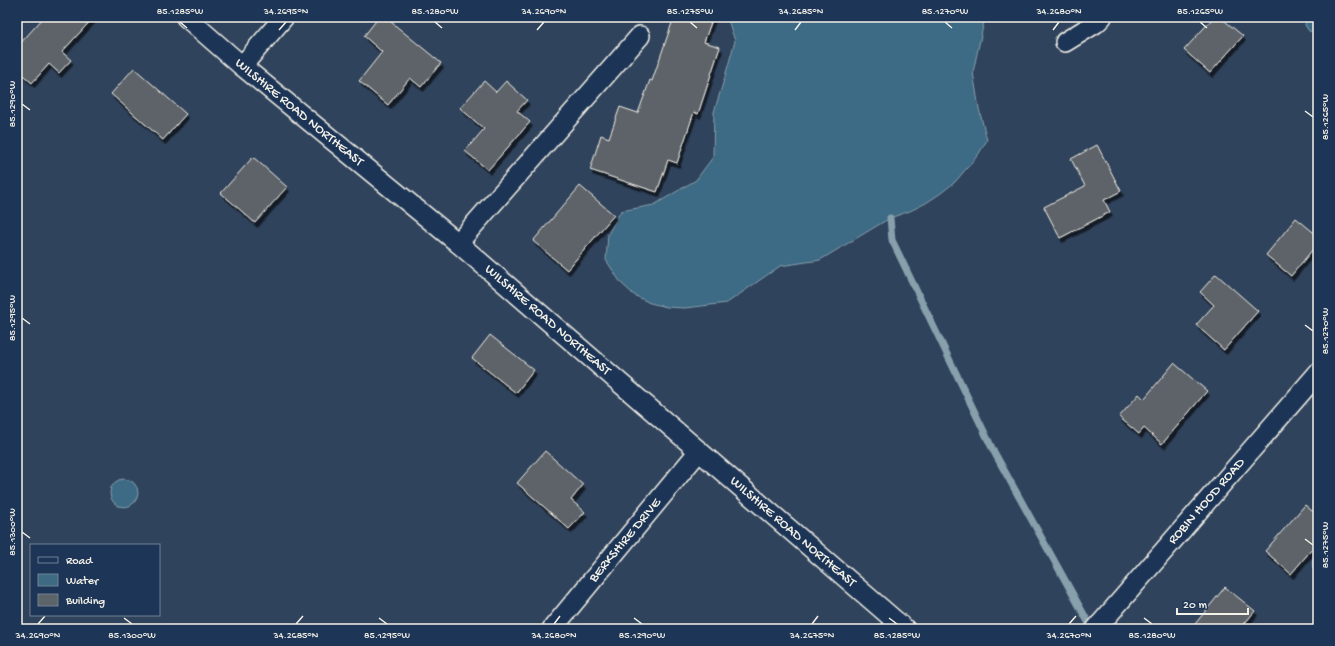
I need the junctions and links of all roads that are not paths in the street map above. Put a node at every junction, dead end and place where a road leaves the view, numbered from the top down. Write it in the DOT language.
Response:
graph roads {
  1 [pos="186,17"];
  2 [pos="284,17"];
  3 [pos="1102,17"];
  4 [pos="640,36"];
  5 [pos="1065,42"];
  6 [pos="242,66"];
  7 [pos="458,243"];
  8 [pos="1318,373"];
  9 [pos="699,451"];
  10 [pos="552,629"];
  11 [pos="905,629"];
  12 [pos="1096,629"];
  1 -- 6 [label="street, WILSHIRE ROAD NORTHEAST"];
  2 -- 6 [label="street"];
  3 -- 5 [label="street"];
  4 -- 7 [label="street"];
  6 -- 7 [label="street, WILSHIRE ROAD NORTHEAST"];
  7 -- 9 [label="street, WILSHIRE ROAD NORTHEAST"];
  8 -- 12 [label="street, ROBIN HOOD ROAD"];
  9 -- 10 [label="street, BERKSHIRE DRIVE"];
  9 -- 11 [label="street, WILSHIRE ROAD NORTHEAST"];
}
